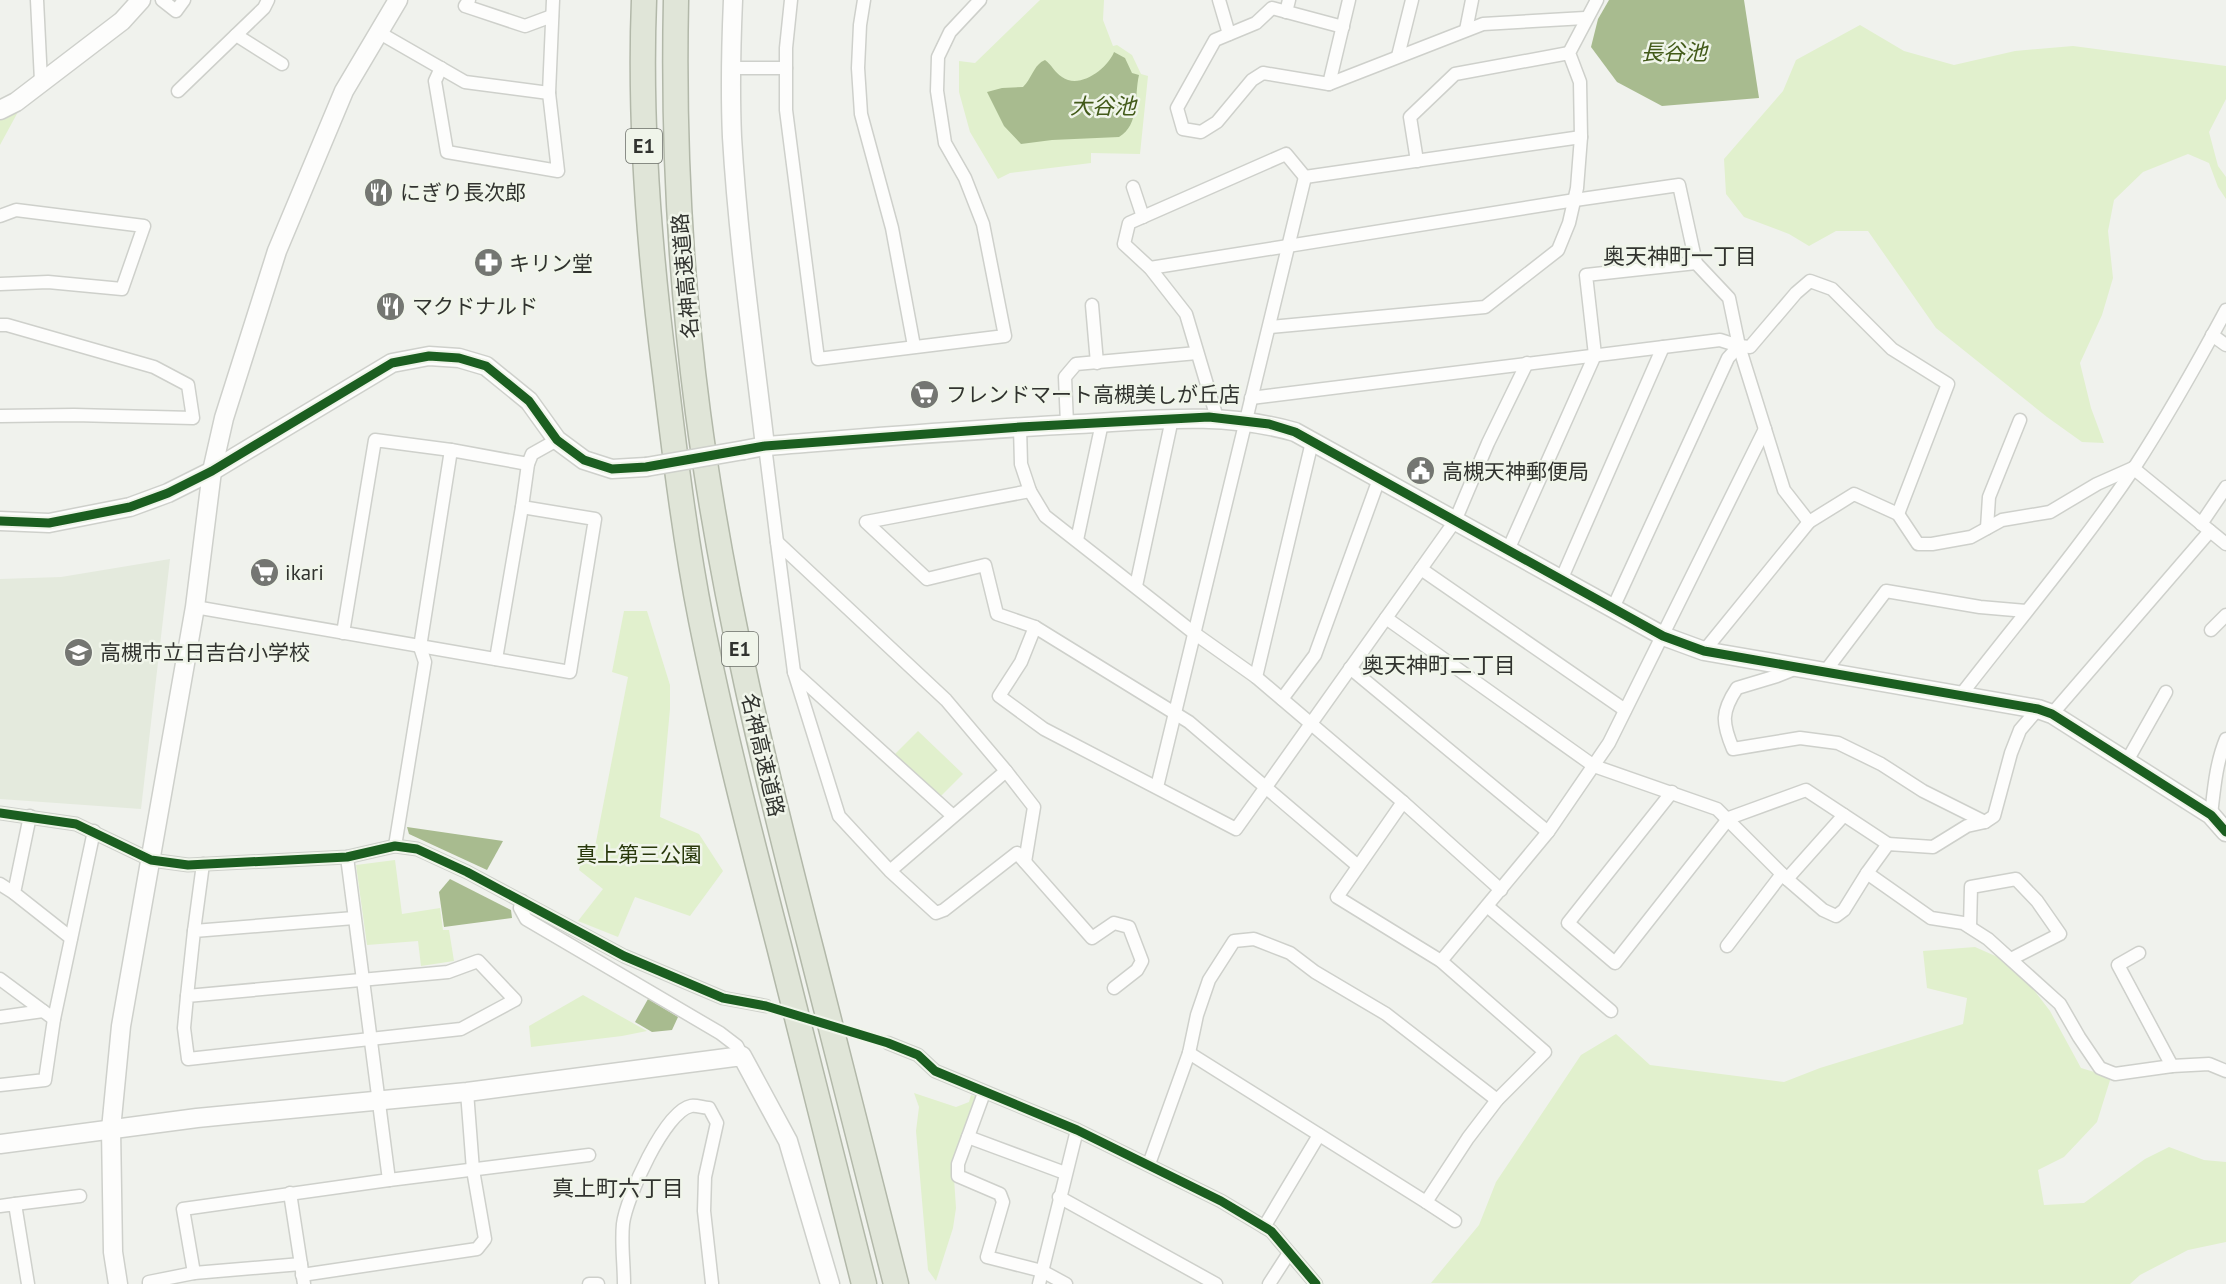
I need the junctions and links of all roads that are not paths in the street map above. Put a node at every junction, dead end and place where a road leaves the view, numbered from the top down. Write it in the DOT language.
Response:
graph roads {
  1 [pos="37,0"];
  2 [pos="141,0"];
  3 [pos="162,0"];
  4 [pos="184,0"];
  5 [pos="268,0"];
  6 [pos="398,0"];
  7 [pos="469,0"];
  8 [pos="553,0"];
  9 [pos="633,0"];
  10 [pos="644,0"];
  11 [pos="676,0"];
  12 [pos="687,0"];
  13 [pos="733,0"];
  14 [pos="791,0"];
  15 [pos="864,0"];
  16 [pos="1219,0"];
  17 [pos="1349,0"];
  18 [pos="1412,0"];
  19 [pos="1472,0"];
  20 [pos="1597,0"];
  21 [pos="974,2"];
  22 [pos="1288,6"];
  23 [pos="552,16"];
  24 [pos="1585,18"];
  25 [pos="1342,27"];
  26 [pos="1466,30"];
  27 [pos="378,32"];
  28 [pos="1229,34"];
  29 [pos="237,35"];
  30 [pos="1569,53"];
  31 [pos="1398,56"];
  32 [pos="282,64"];
  33 [pos="441,68"];
  34 [pos="731,68"];
  35 [pos="786,68"];
  36 [pos="42,81"];
  37 [pos="1329,84"];
  38 [pos="178,91"];
  39 [pos="549,93"];
  40 [pos="0,110"];
  41 [pos="1581,137"];
  42 [pos="1417,161"];
  43 [pos="1305,177"];
  44 [pos="1133,187"];
  45 [pos="1575,200"];
  46 [pos="0,216"];
  47 [pos="1143,217"];
  48 [pos="1289,245"];
  49 [pos="1696,263"];
  50 [pos="1150,268"];
  51 [pos="0,284"];
  52 [pos="655,292"];
  53 [pos="1092,304"];
  54 [pos="686,310"];
  55 [pos="2226,310"];
  56 [pos="0,324"];
  57 [pos="1270,327"];
  58 [pos="2212,335"];
  59 [pos="2226,345"];
  60 [pos="914,346"];
  61 [pos="1739,346"];
  62 [pos="1663,347"];
  63 [pos="1197,353"];
  64 [pos="1595,355"];
  65 [pos="1097,363"];
  66 [pos="1527,363"];
  67 [pos="1251,398"];
  68 [pos="0,416"];
  69 [pos="1217,418"];
  70 [pos="1172,419"];
  71 [pos="1245,420"];
  72 [pos="2020,420"];
  73 [pos="1102,423"];
  74 [pos="1067,424"];
  75 [pos="1020,427"];
  76 [pos="1765,429"];
  77 [pos="556,440"];
  78 [pos="1312,442"];
  79 [pos="765,446"];
  80 [pos="451,450"];
  81 [pos="528,464"];
  82 [pos="2133,468"];
  83 [pos="212,471"];
  84 [pos="1379,478"];
  85 [pos="2226,487"];
  86 [pos="1030,491"];
  87 [pos="522,507"];
  88 [pos="1898,514"];
  89 [pos="0,520"];
  90 [pos="1455,521"];
  91 [pos="1809,522"];
  92 [pos="2205,527"];
  93 [pos="1987,528"];
  94 [pos="1077,540"];
  95 [pos="777,542"];
  96 [pos="2226,544"];
  97 [pos="1508,550"];
  98 [pos="1420,569"];
  99 [pos="1561,580"];
  100 [pos="1136,586"];
  101 [pos="195,607"];
  102 [pos="1613,608"];
  103 [pos="2026,611"];
  104 [pos="2226,615"];
  105 [pos="1386,618"];
  106 [pos="1035,627"];
  107 [pos="2211,630"];
  108 [pos="343,633"];
  109 [pos="1194,633"];
  110 [pos="1663,636"];
  111 [pos="420,647"];
  112 [pos="1704,651"];
  113 [pos="496,659"];
  114 [pos="1350,668"];
  115 [pos="1797,668"];
  116 [pos="794,672"];
  117 [pos="1824,673"];
  118 [pos="1256,677"];
  119 [pos="2166,692"];
  120 [pos="1960,696"];
  121 [pos="1282,699"];
  122 [pos="1625,710"];
  123 [pos="2045,712"];
  124 [pos="1175,713"];
  125 [pos="1311,723"];
  126 [pos="2226,739"];
  127 [pos="2127,761"];
  128 [pos="1594,766"];
  129 [pos="1006,771"];
  130 [pos="1266,786"];
  131 [pos="1157,787"];
  132 [pos="1672,792"];
  133 [pos="1402,801"];
  134 [pos="0,813"];
  135 [pos="1844,815"];
  136 [pos="2211,815"];
  137 [pos="30,816"];
  138 [pos="953,816"];
  139 [pos="1729,818"];
  140 [pos="1985,822"];
  141 [pos="94,831"];
  142 [pos="1548,832"];
  143 [pos="2226,832"];
  144 [pos="1888,844"];
  145 [pos="395,846"];
  146 [pos="347,857"];
  147 [pos="151,860"];
  148 [pos="1025,862"];
  149 [pos="203,864"];
  150 [pos="1358,866"];
  151 [pos="890,871"];
  152 [pos="1867,873"];
  153 [pos="1784,876"];
  154 [pos="0,884"];
  155 [pos="1500,890"];
  156 [pos="14,893"];
  157 [pos="522,901"];
  158 [pos="1487,906"];
  159 [pos="354,918"];
  160 [pos="1970,927"];
  161 [pos="194,931"];
  162 [pos="71,938"];
  163 [pos="1726,946"];
  164 [pos="2139,953"];
  165 [pos="2011,959"];
  166 [pos="1441,961"];
  167 [pos="0,979"];
  168 [pos="363,979"];
  169 [pos="1114,988"];
  170 [pos="187,996"];
  171 [pos="766,1006"];
  172 [pos="43,1011"];
  173 [pos="1611,1011"];
  174 [pos="0,1017"];
  175 [pos="54,1019"];
  176 [pos="370,1039"];
  177 [pos="888,1043"];
  178 [pos="1189,1053"];
  179 [pos="742,1056"];
  180 [pos="2172,1066"];
  181 [pos="2226,1071"];
  182 [pos="0,1084"];
  183 [pos="467,1092"];
  184 [pos="984,1093"];
  185 [pos="380,1100"];
  186 [pos="1497,1100"];
  187 [pos="111,1129"];
  188 [pos="1077,1130"];
  189 [pos="1319,1135"];
  190 [pos="968,1137"];
  191 [pos="0,1144"];
  192 [pos="589,1155"];
  193 [pos="1149,1164"];
  194 [pos="472,1170"];
  195 [pos="1065,1173"];
  196 [pos="389,1180"];
  197 [pos="291,1193"];
  198 [pos="80,1196"];
  199 [pos="1059,1197"];
  200 [pos="1426,1202"];
  201 [pos="15,1204"];
  202 [pos="0,1206"];
  203 [pos="1455,1221"];
  204 [pos="1264,1227"];
  205 [pos="1290,1253"];
  206 [pos="1042,1271"];
  207 [pos="194,1273"];
  208 [pos="302,1274"];
  209 [pos="28,1284"];
  210 [pos="118,1284"];
  211 [pos="149,1284"];
  212 [pos="589,1284"];
  213 [pos="598,1284"];
  214 [pos="624,1284"];
  215 [pos="711,1284"];
  216 [pos="830,1284"];
  217 [pos="864,1284"];
  218 [pos="896,1284"];
  219 [pos="1039,1284"];
  220 [pos="1066,1284"];
  221 [pos="1216,1284"];
  222 [pos="1269,1284"];
  223 [pos="1316,1284"];
  1 -- 36 [label="street"];
  2 -- 36 [label="street"];
  3 -- 4 [label="street"];
  5 -- 29 [label="street"];
  6 -- 27 [label="street"];
  7 -- 23 [label="street"];
  8 -- 23 [label="street"];
  9 -- 52 [label="highway"];
  10 -- 52 [label="highway, 名神高速道路 / E1"];
  11 -- 54 [label="highway, 名神高速道路 / E1"];
  12 -- 54 [label="highway"];
  13 -- 34 [label="street"];
  14 -- 35 [label="street"];
  15 -- 60 [label="street"];
  16 -- 28 [label="street"];
  17 -- 25 [label="street"];
  18 -- 31 [label="street"];
  19 -- 26 [label="street"];
  20 -- 24 [label="street"];
  21 -- 60 [label="street"];
  22 -- 25 [label="street"];
  22 -- 28 [label="street"];
  23 -- 39 [label="street"];
  24 -- 26 [label="street"];
  24 -- 30 [label="street"];
  25 -- 37 [label="street"];
  26 -- 31 [label="street"];
  27 -- 33 [label="street"];
  27 -- 83 [label="street"];
  28 -- 37 [label="street"];
  29 -- 32 [label="street"];
  29 -- 38 [label="street"];
  30 -- 41 [label="street"];
  30 -- 42 [label="street"];
  31 -- 37 [label="street"];
  33 -- 39 [label="street"];
  33 -- 39 [label="street"];
  34 -- 35 [label="street"];
  34 -- 79 [label="street"];
  35 -- 60 [label="street"];
  36 -- 40 [label="street"];
  41 -- 42 [label="street"];
  41 -- 45 [label="street"];
  42 -- 43 [label="street"];
  43 -- 47 [label="street"];
  43 -- 48 [label="street"];
  44 -- 47 [label="street"];
  45 -- 48 [label="street"];
  45 -- 49 [label="street"];
  45 -- 57 [label="street"];
  46 -- 51 [label="street"];
  47 -- 50 [label="street"];
  48 -- 50 [label="street"];
  48 -- 57 [label="street"];
  49 -- 61 [label="street"];
  49 -- 64 [label="street"];
  50 -- 63 [label="street"];
  52 -- 217 [label="highway, 名神高速道路 / E1"];
  53 -- 65 [label="street"];
  54 -- 218 [label="highway, 名神高速道路 / E1"];
  55 -- 58 [label="street"];
  56 -- 68 [label="street"];
  57 -- 67 [label="street"];
  58 -- 59 [label="street"];
  58 -- 82 [label="street"];
  61 -- 62 [label="street"];
  61 -- 76 [label="street"];
  61 -- 88 [label="street"];
  61 -- 102 [label="street"];
  62 -- 64 [label="street"];
  62 -- 99 [label="street"];
  63 -- 65 [label="street"];
  63 -- 69 [label="street"];
  64 -- 66 [label="street"];
  64 -- 97 [label="street"];
  65 -- 74 [label="street"];
  66 -- 67 [label="street"];
  66 -- 90 [label="street"];
  67 -- 71 [label="street"];
  69 -- 70 [label="street"];
  69 -- 71 [label="street"];
  70 -- 73 [label="street"];
  70 -- 100 [label="street"];
  71 -- 78 [label="street"];
  71 -- 109 [label="street"];
  72 -- 93 [label="street"];
  73 -- 74 [label="street"];
  73 -- 94 [label="street"];
  74 -- 75 [label="street"];
  75 -- 79 [label="street"];
  75 -- 86 [label="street"];
  76 -- 91 [label="street"];
  76 -- 110 [label="street"];
  77 -- 79 [label="street, bridge"];
  77 -- 81 [label="street"];
  77 -- 83 [label="street"];
  78 -- 84 [label="street"];
  78 -- 118 [label="street"];
  79 -- 95 [label="street"];
  80 -- 81 [label="street"];
  80 -- 108 [label="street"];
  80 -- 111 [label="street"];
  81 -- 87 [label="street"];
  82 -- 92 [label="street"];
  82 -- 93 [label="street"];
  82 -- 103 [label="street"];
  83 -- 89 [label="street"];
  83 -- 101 [label="street"];
  84 -- 90 [label="street"];
  84 -- 121 [label="street"];
  85 -- 92 [label="street"];
  86 -- 94 [label="street"];
  86 -- 106 [label="street"];
  87 -- 113 [label="street"];
  87 -- 113 [label="street"];
  88 -- 91 [label="street"];
  88 -- 93 [label="street"];
  90 -- 97 [label="street"];
  90 -- 98 [label="street"];
  91 -- 112 [label="street"];
  92 -- 96 [label="street"];
  92 -- 123 [label="street"];
  94 -- 100 [label="street"];
  95 -- 116 [label="street"];
  95 -- 129 [label="street"];
  97 -- 99 [label="street"];
  98 -- 105 [label="street"];
  98 -- 122 [label="street"];
  99 -- 102 [label="street"];
  100 -- 109 [label="street"];
  101 -- 108 [label="street"];
  101 -- 147 [label="street"];
  102 -- 110 [label="street"];
  103 -- 117 [label="street"];
  103 -- 120 [label="street"];
  104 -- 107 [label="street"];
  105 -- 114 [label="street"];
  105 -- 128 [label="street"];
  106 -- 124 [label="street"];
  106 -- 131 [label="street"];
  108 -- 111 [label="street"];
  109 -- 118 [label="street"];
  109 -- 124 [label="street"];
  110 -- 112 [label="street"];
  110 -- 122 [label="street"];
  111 -- 113 [label="street"];
  111 -- 145 [label="street"];
  112 -- 115 [label="street"];
  114 -- 125 [label="street"];
  114 -- 142 [label="street"];
  115 -- 117 [label="street"];
  115 -- 140 [label="street"];
  116 -- 138 [label="street"];
  116 -- 151 [label="street"];
  117 -- 120 [label="street"];
  118 -- 121 [label="street"];
  119 -- 127 [label="street"];
  120 -- 123 [label="street"];
  121 -- 125 [label="street"];
  122 -- 128 [label="street"];
  123 -- 127 [label="street"];
  123 -- 140 [label="street"];
  124 -- 130 [label="street"];
  124 -- 131 [label="street"];
  125 -- 130 [label="street"];
  125 -- 133 [label="street"];
  126 -- 136 [label="street"];
  127 -- 136 [label="street"];
  128 -- 132 [label="street"];
  128 -- 142 [label="street"];
  129 -- 138 [label="street"];
  129 -- 148 [label="street"];
  130 -- 131 [label="street"];
  130 -- 150 [label="street"];
  132 -- 139 [label="street"];
  132 -- 139 [label="street"];
  133 -- 150 [label="street"];
  133 -- 155 [label="street"];
  134 -- 137 [label="street"];
  135 -- 139 [label="street"];
  135 -- 144 [label="street"];
  135 -- 153 [label="street"];
  136 -- 143 [label="street"];
  137 -- 141 [label="street"];
  137 -- 156 [label="street"];
  138 -- 151 [label="street"];
  139 -- 153 [label="street"];
  140 -- 144 [label="street"];
  141 -- 147 [label="street"];
  141 -- 162 [label="street"];
  142 -- 155 [label="street"];
  144 -- 152 [label="street"];
  145 -- 146 [label="street"];
  145 -- 157 [label="street"];
  146 -- 149 [label="street"];
  146 -- 159 [label="street"];
  147 -- 149 [label="street"];
  147 -- 187 [label="street"];
  148 -- 151 [label="street"];
  148 -- 169 [label="street"];
  149 -- 161 [label="street"];
  150 -- 166 [label="street"];
  152 -- 153 [label="street"];
  152 -- 160 [label="street"];
  153 -- 163 [label="street"];
  154 -- 156 [label="street"];
  155 -- 158 [label="street"];
  156 -- 162 [label="street"];
  157 -- 171 [label="street"];
  157 -- 179 [label="street"];
  158 -- 166 [label="street"];
  158 -- 173 [label="street"];
  159 -- 161 [label="street"];
  159 -- 168 [label="street"];
  160 -- 165 [label="street"];
  160 -- 165 [label="street"];
  161 -- 170 [label="street"];
  162 -- 175 [label="street"];
  164 -- 180 [label="street"];
  165 -- 180 [label="street"];
  166 -- 186 [label="street"];
  167 -- 172 [label="street"];
  168 -- 170 [label="street"];
  168 -- 176 [label="street"];
  168 -- 176 [label="street"];
  170 -- 176 [label="street"];
  172 -- 174 [label="street"];
  172 -- 175 [label="street"];
  175 -- 182 [label="street"];
  176 -- 185 [label="street"];
  177 -- 184 [label="street"];
  178 -- 186 [label="street"];
  178 -- 189 [label="street"];
  178 -- 193 [label="street"];
  179 -- 183 [label="street"];
  179 -- 216 [label="street"];
  180 -- 181 [label="street"];
  183 -- 185 [label="street"];
  183 -- 194 [label="street"];
  184 -- 188 [label="street"];
  184 -- 190 [label="street"];
  185 -- 187 [label="street"];
  185 -- 196 [label="street"];
  186 -- 200 [label="street"];
  187 -- 191 [label="street"];
  187 -- 210 [label="street"];
  188 -- 193 [label="street"];
  188 -- 195 [label="street"];
  189 -- 200 [label="street"];
  189 -- 204 [label="street"];
  190 -- 195 [label="street"];
  190 -- 206 [label="street"];
  192 -- 194 [label="street"];
  193 -- 204 [label="street"];
  194 -- 196 [label="street"];
  194 -- 208 [label="street"];
  195 -- 199 [label="street"];
  196 -- 197 [label="street"];
  197 -- 207 [label="street"];
  197 -- 208 [label="street"];
  198 -- 201 [label="street"];
  199 -- 206 [label="street"];
  199 -- 221 [label="street"];
  200 -- 203 [label="street"];
  201 -- 202 [label="street"];
  201 -- 209 [label="street"];
  204 -- 205 [label="street"];
  205 -- 222 [label="street"];
  205 -- 223 [label="street"];
  206 -- 219 [label="street"];
  206 -- 220 [label="street"];
  207 -- 208 [label="street"];
  207 -- 211 [label="street"];
  212 -- 213 [label="street"];
  214 -- 215 [label="street"];
}
